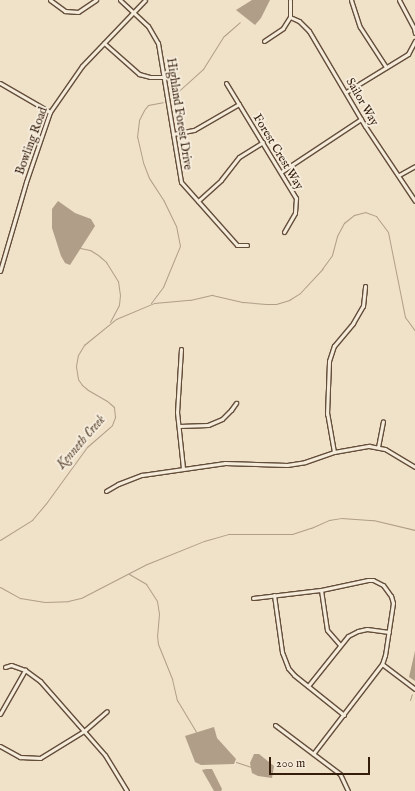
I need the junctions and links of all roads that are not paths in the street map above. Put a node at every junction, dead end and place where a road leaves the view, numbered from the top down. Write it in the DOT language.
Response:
graph roads {
  1 [pos="50,0"];
  2 [pos="96,0"];
  3 [pos="120,0"];
  4 [pos="145,0"];
  5 [pos="290,0"];
  6 [pos="351,0"];
  7 [pos="399,0"];
  8 [pos="133,13"];
  9 [pos="290,17"];
  10 [pos="415,33"];
  11 [pos="264,41"];
  12 [pos="415,41"];
  13 [pos="104,43"];
  14 [pos="386,67"];
  15 [pos="162,77"];
  16 [pos="226,83"];
  17 [pos="1,85"];
  18 [pos="346,92"];
  19 [pos="239,104"];
  20 [pos="50,112"];
  21 [pos="361,118"];
  22 [pos="173,134"];
  23 [pos="263,142"];
  24 [pos="415,166"];
  25 [pos="281,172"];
  26 [pos="399,175"];
  27 [pos="198,201"];
  28 [pos="415,201"];
  29 [pos="284,232"];
  30 [pos="247,245"];
  31 [pos="0,271"];
  32 [pos="365,286"];
  33 [pos="182,349"];
  34 [pos="236,403"];
  35 [pos="383,421"];
  36 [pos="179,426"];
  37 [pos="378,447"];
  38 [pos="334,452"];
  39 [pos="415,467"];
  40 [pos="183,468"];
  41 [pos="106,491"];
  42 [pos="320,590"];
  43 [pos="274,595"];
  44 [pos="253,598"];
  45 [pos="389,632"];
  46 [pos="340,645"];
  47 [pos="382,664"];
  48 [pos="5,667"];
  49 [pos="25,670"];
  50 [pos="308,686"];
  51 [pos="415,689"];
  52 [pos="107,711"];
  53 [pos="0,714"];
  54 [pos="344,715"];
  55 [pos="275,724"];
  56 [pos="84,731"];
  57 [pos="0,746"];
  58 [pos="313,754"];
  59 [pos="128,791"];
  60 [pos="348,791"];
  1 -- 2 [label="street"];
  3 -- 8 [label="street, Highland Forest Drive"];
  4 -- 8 [label="street, Bowling Road"];
  5 -- 9 [label="street"];
  6 -- 14 [label="street"];
  7 -- 10 [label="street"];
  8 -- 13 [label="street, Bowling Road"];
  8 -- 15 [label="street, Highland Forest Drive"];
  9 -- 11 [label="street"];
  9 -- 18 [label="street, Sailor Way"];
  12 -- 14 [label="street"];
  13 -- 15 [label="street"];
  13 -- 20 [label="street, Bowling Road"];
  14 -- 18 [label="street"];
  15 -- 22 [label="street, Highland Forest Drive"];
  16 -- 19 [label="street, Forest Crest Way"];
  17 -- 20 [label="street"];
  18 -- 21 [label="street, Sailor Way"];
  19 -- 22 [label="street"];
  19 -- 23 [label="street, Forest Crest Way"];
  20 -- 31 [label="street, Bowling Road"];
  21 -- 25 [label="street"];
  21 -- 26 [label="street, Sailor Way"];
  22 -- 27 [label="street, Highland Forest Drive"];
  23 -- 25 [label="street, Forest Crest Way"];
  23 -- 27 [label="street"];
  24 -- 26 [label="street"];
  25 -- 29 [label="street, Forest Crest Way"];
  26 -- 28 [label="street, Sailor Way"];
  27 -- 30 [label="street, Highland Forest Drive"];
  32 -- 38 [label="street"];
  33 -- 36 [label="street"];
  34 -- 36 [label="street"];
  35 -- 37 [label="street"];
  36 -- 40 [label="street"];
  37 -- 38 [label="street"];
  37 -- 39 [label="street"];
  38 -- 40 [label="street"];
  40 -- 41 [label="street"];
  42 -- 43 [label="street"];
  42 -- 45 [label="street"];
  42 -- 46 [label="street"];
  43 -- 44 [label="street"];
  43 -- 50 [label="street"];
  45 -- 46 [label="street"];
  45 -- 47 [label="street"];
  46 -- 50 [label="street"];
  47 -- 51 [label="street"];
  47 -- 54 [label="street"];
  48 -- 49 [label="street"];
  49 -- 53 [label="street"];
  49 -- 56 [label="street"];
  50 -- 54 [label="street"];
  52 -- 56 [label="street"];
  54 -- 58 [label="street"];
  55 -- 58 [label="street"];
  56 -- 57 [label="street"];
  56 -- 59 [label="street"];
  58 -- 60 [label="street"];
}
